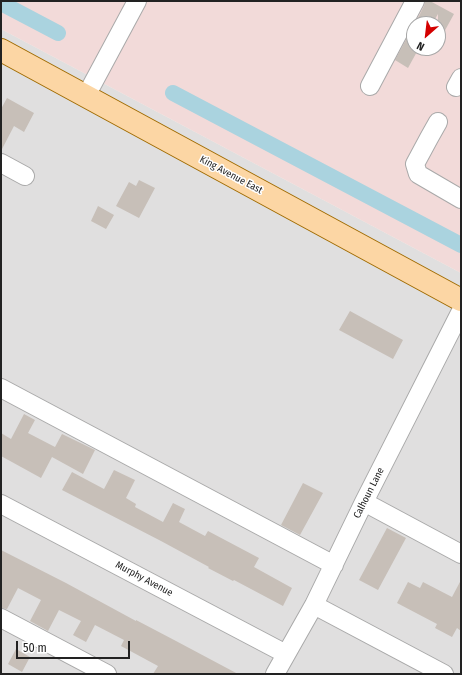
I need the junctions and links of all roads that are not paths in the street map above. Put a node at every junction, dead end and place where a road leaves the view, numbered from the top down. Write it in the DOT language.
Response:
graph roads {
  1 [pos="137,1"];
  2 [pos="415,1"];
  3 [pos="1,50"];
  4 [pos="370,86"];
  5 [pos="86,96"];
  6 [pos="438,122"];
  7 [pos="1,163"];
  8 [pos="25,176"];
  9 [pos="461,199"];
  10 [pos="461,300"];
  11 [pos="461,311"];
  12 [pos="1,388"];
  13 [pos="364,502"];
  14 [pos="1,504"];
  15 [pos="461,554"];
  16 [pos="334,565"];
  17 [pos="314,604"];
  18 [pos="1,618"];
  19 [pos="286,654"];
  20 [pos="107,674"];
  21 [pos="275,674"];
  22 [pos="444,674"];
  1 -- 5 [label="street"];
  2 -- 4 [label="street"];
  3 -- 5 [label="main road, King Avenue East"];
  5 -- 10 [label="main road, King Avenue East"];
  6 -- 9 [label="street"];
  7 -- 8 [label="street"];
  11 -- 13 [label="street, Calhoun Lane"];
  12 -- 16 [label="street"];
  13 -- 15 [label="street"];
  13 -- 16 [label="street, Calhoun Lane"];
  14 -- 19 [label="street, Murphy Avenue"];
  16 -- 17 [label="street, Calhoun Lane"];
  17 -- 19 [label="street, Calhoun Lane"];
  17 -- 22 [label="street"];
  18 -- 20 [label="street"];
  19 -- 21 [label="street, Calhoun Lane"];
}
